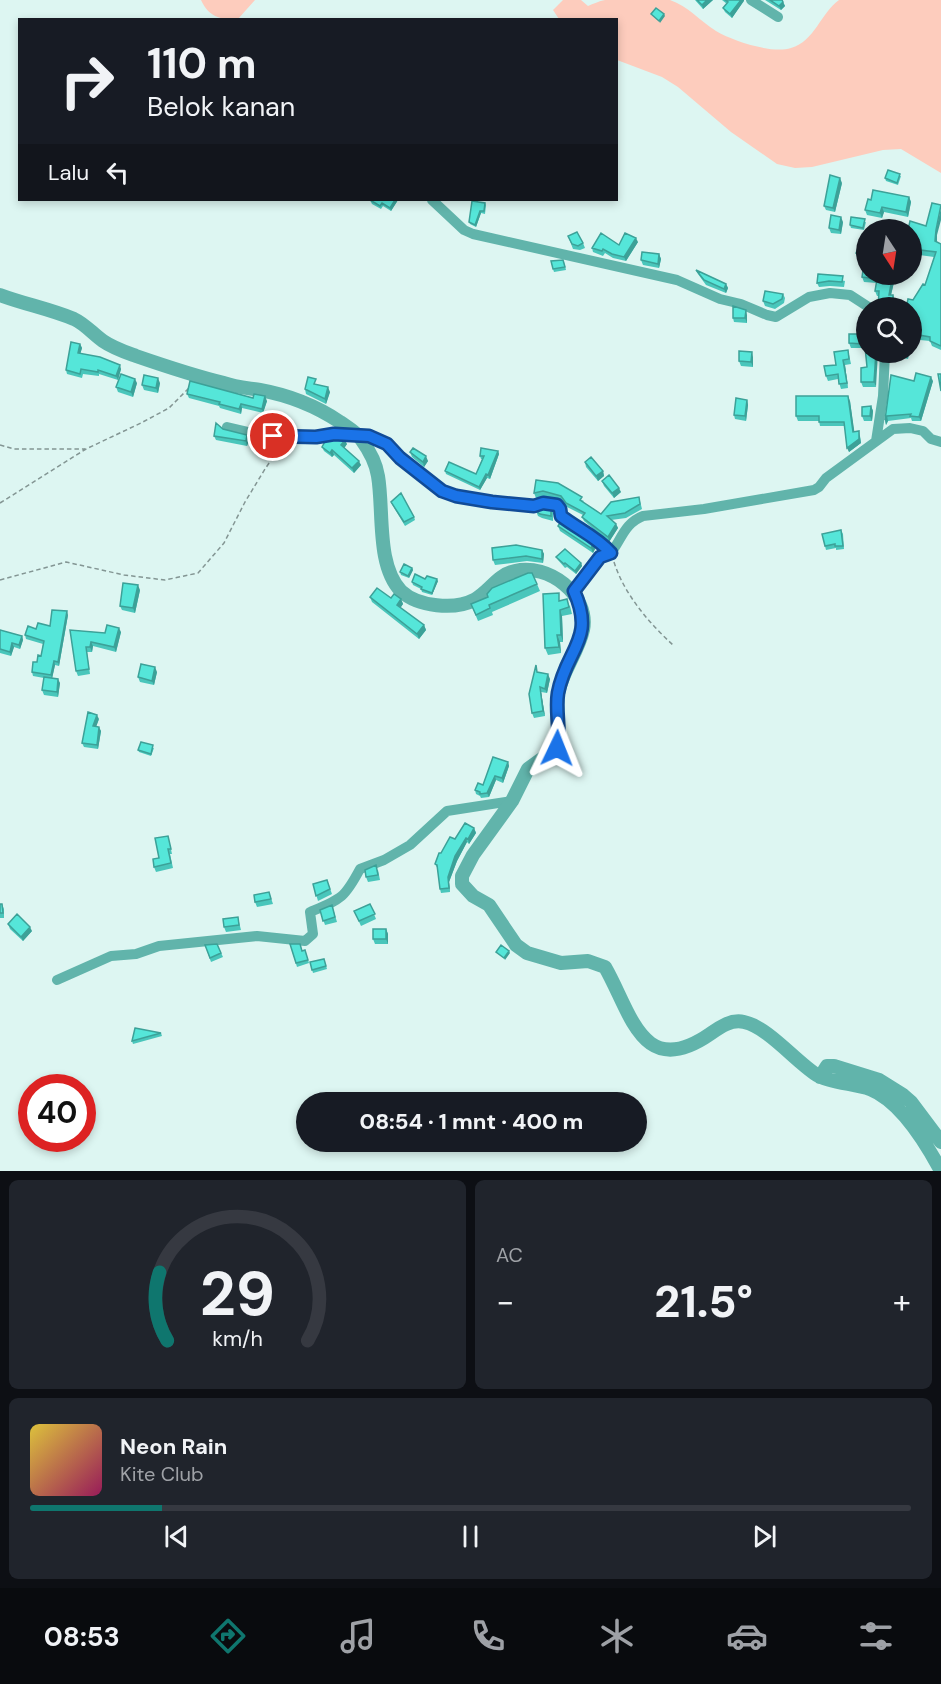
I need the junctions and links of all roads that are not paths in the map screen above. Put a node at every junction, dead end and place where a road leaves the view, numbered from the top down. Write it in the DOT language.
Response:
graph roads {
  1 [pos="751,0"];
  2 [pos="778,17"];
  3 [pos="433,201"];
  4 [pos="0,295"];
  5 [pos="856,299"];
  6 [pos="884,363"];
  7 [pos="227,427"];
  8 [pos="359,436"];
  9 [pos="876,441"];
  10 [pos="941,442"];
  11 [pos="611,553"];
  12 [pos="577,597"];
  13 [pos="512,801"];
  14 [pos="57,980"];
  15 [pos="820,1077"];
  16 [pos="941,1142"];
  17 [pos="941,1171"];
  1 -- 2 [label="street"];
  3 -- 5 [label="street"];
  4 -- 8 [label="street"];
  6 -- 9 [label="street"];
  7 -- 8 [label="street"];
  8 -- 11 [label="street"];
  8 -- 12 [label="street"];
  9 -- 10 [label="street"];
  9 -- 11 [label="street"];
  11 -- 12 [label="street"];
  12 -- 13 [label="street"];
  13 -- 14 [label="street"];
  13 -- 15 [label="street"];
  15 -- 16 [label="street"];
  15 -- 17 [label="street"];
}
